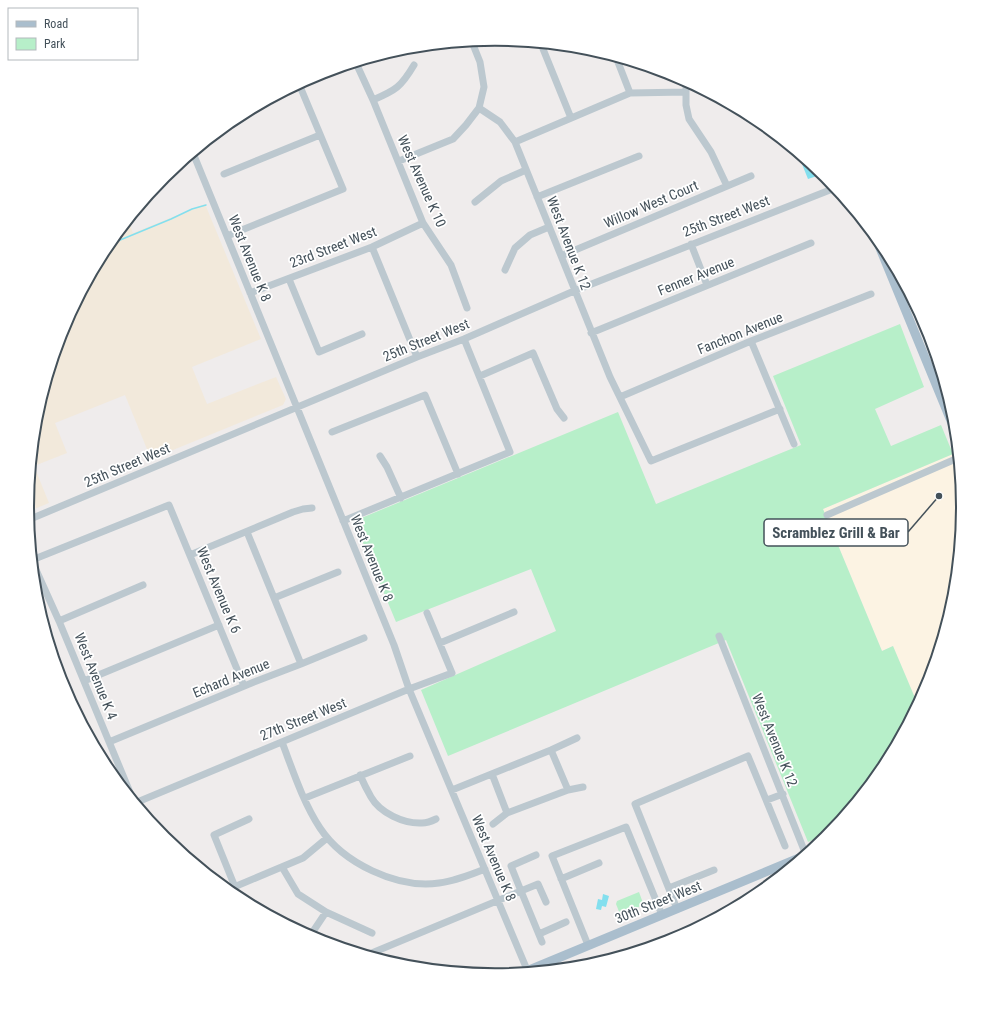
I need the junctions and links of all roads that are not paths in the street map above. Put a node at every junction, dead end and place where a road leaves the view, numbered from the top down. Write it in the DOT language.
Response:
graph roads {
  1 [pos="474,47"];
  2 [pos="543,49"];
  3 [pos="618,63"];
  4 [pos="414,64"];
  5 [pos="358,68"];
  6 [pos="686,88"];
  7 [pos="301,90"];
  8 [pos="686,92"];
  9 [pos="630,93"];
  10 [pos="374,100"];
  11 [pos="479,108"];
  12 [pos="572,118"];
  13 [pos="320,135"];
  14 [pos="515,142"];
  15 [pos="639,156"];
  16 [pos="195,158"];
  17 [pos="398,161"];
  18 [pos="526,170"];
  19 [pos="224,174"];
  20 [pos="751,176"];
  21 [pos="727,186"];
  22 [pos="829,190"];
  23 [pos="537,197"];
  24 [pos="475,202"];
  25 [pos="423,223"];
  26 [pos="549,228"];
  27 [pos="227,236"];
  28 [pos="811,243"];
  29 [pos="690,244"];
  30 [pos="372,246"];
  31 [pos="561,256"];
  32 [pos="505,270"];
  33 [pos="890,270"];
  34 [pos="288,279"];
  35 [pos="707,285"];
  36 [pos="574,290"];
  37 [pos="250,293"];
  38 [pos="871,294"];
  39 [pos="467,308"];
  40 [pos="591,333"];
  41 [pos="362,334"];
  42 [pos="464,339"];
  43 [pos="751,341"];
  44 [pos="417,357"];
  45 [pos="480,376"];
  46 [pos="620,397"];
  47 [pos="944,403"];
  48 [pos="298,407"];
  49 [pos="780,409"];
  50 [pos="564,418"];
  51 [pos="332,432"];
  52 [pos="794,444"];
  53 [pos="380,456"];
  54 [pos="953,460"];
  55 [pos="458,474"];
  56 [pos="401,498"];
  57 [pos="312,508"];
  58 [pos="827,515"];
  59 [pos="34,517"];
  60 [pos="343,521"];
  61 [pos="247,532"];
  62 [pos="190,555"];
  63 [pos="37,558"];
  64 [pos="338,572"];
  65 [pos="40,577"];
  66 [pos="143,586"];
  67 [pos="274,598"];
  68 [pos="514,612"];
  69 [pos="427,613"];
  70 [pos="59,621"];
  71 [pos="219,625"];
  72 [pos="719,636"];
  73 [pos="364,638"];
  74 [pos="440,643"];
  75 [pos="301,664"];
  76 [pos="84,681"];
  77 [pos="244,686"];
  78 [pos="410,690"];
  79 [pos="576,738"];
  80 [pos="109,742"];
  81 [pos="282,742"];
  82 [pos="551,750"];
  83 [pos="410,756"];
  84 [pos="492,774"];
  85 [pos="360,775"];
  86 [pos="128,787"];
  87 [pos="583,787"];
  88 [pos="452,790"];
  89 [pos="568,790"];
  90 [pos="782,794"];
  91 [pos="304,798"];
  92 [pos="767,800"];
  93 [pos="140,801"];
  94 [pos="507,814"];
  95 [pos="250,819"];
  96 [pos="436,819"];
  97 [pos="493,824"];
  98 [pos="327,838"];
  99 [pos="785,846"];
  100 [pos="803,850"];
  101 [pos="536,856"];
  102 [pos="599,863"];
  103 [pos="788,863"];
  104 [pos="282,867"];
  105 [pos="485,869"];
  106 [pos="714,870"];
  107 [pos="561,879"];
  108 [pos="235,887"];
  109 [pos="669,888"];
  110 [pos="521,891"];
  111 [pos="498,901"];
  112 [pos="546,902"];
  113 [pos="677,909"];
  114 [pos="326,912"];
  115 [pos="662,915"];
  116 [pos="566,922"];
  117 [pos="314,931"];
  118 [pos="372,933"];
  119 [pos="539,934"];
  120 [pos="542,942"];
  121 [pos="588,945"];
  122 [pos="374,952"];
  123 [pos="538,967"];
  124 [pos="524,968"];
  1 -- 11 [label="street"];
  2 -- 12 [label="street"];
  3 -- 9 [label="street"];
  4 -- 10 [label="street"];
  5 -- 10 [label="street, West Avenue K 10"];
  6 -- 8 [label="street"];
  7 -- 13 [label="street"];
  8 -- 9 [label="street"];
  8 -- 21 [label="street"];
  9 -- 12 [label="street"];
  10 -- 17 [label="street, West Avenue K 10"];
  11 -- 14 [label="street, West Avenue K 12"];
  11 -- 17 [label="street"];
  12 -- 14 [label="street"];
  13 -- 19 [label="street"];
  13 -- 27 [label="street"];
  14 -- 18 [label="street, West Avenue K 12"];
  15 -- 23 [label="street"];
  16 -- 27 [label="street, West Avenue K 8"];
  17 -- 25 [label="street, West Avenue K 10"];
  18 -- 23 [label="street, West Avenue K 12"];
  18 -- 24 [label="street"];
  20 -- 21 [label="street, Willow West Court"];
  21 -- 31 [label="street, Willow West Court"];
  22 -- 29 [label="street, 25th Street West"];
  23 -- 26 [label="street, West Avenue K 12"];
  25 -- 30 [label="street, 23rd Street West"];
  25 -- 39 [label="street, West Avenue K 10"];
  26 -- 31 [label="street, West Avenue K 12"];
  26 -- 32 [label="street"];
  27 -- 37 [label="street, West Avenue K 8"];
  28 -- 35 [label="street, Fenner Avenue"];
  29 -- 35 [label="street"];
  29 -- 36 [label="street, 25th Street West"];
  30 -- 34 [label="street, 23rd Street West"];
  30 -- 44 [label="street"];
  31 -- 36 [label="street, West Avenue K 12"];
  33 -- 47 [label="main road"];
  34 -- 37 [label="street, 23rd Street West"];
  34 -- 41 [label="street"];
  35 -- 40 [label="street, Fenner Avenue"];
  36 -- 40 [label="street, West Avenue K 12"];
  36 -- 42 [label="street, 25th Street West"];
  37 -- 48 [label="street, West Avenue K 8"];
  38 -- 43 [label="street, Fanchon Avenue"];
  40 -- 46 [label="street, West Avenue K 12"];
  42 -- 44 [label="street, 25th Street West"];
  42 -- 45 [label="street"];
  43 -- 46 [label="street, Fanchon Avenue"];
  43 -- 49 [label="street"];
  44 -- 48 [label="street, 25th Street West"];
  45 -- 50 [label="street"];
  45 -- 55 [label="street"];
  46 -- 49 [label="street, West Avenue K 12"];
  48 -- 59 [label="street, 25th Street West"];
  48 -- 60 [label="street, West Avenue K 8"];
  49 -- 52 [label="street"];
  51 -- 55 [label="street"];
  53 -- 56 [label="street"];
  54 -- 58 [label="street"];
  55 -- 56 [label="street"];
  56 -- 60 [label="street"];
  57 -- 61 [label="street"];
  60 -- 78 [label="street, West Avenue K 8"];
  61 -- 62 [label="street"];
  61 -- 67 [label="street"];
  62 -- 63 [label="street, West Avenue K 6"];
  62 -- 71 [label="street, West Avenue K 6"];
  64 -- 67 [label="street"];
  65 -- 70 [label="street, West Avenue K 4"];
  66 -- 70 [label="street"];
  67 -- 75 [label="street"];
  68 -- 74 [label="street"];
  69 -- 74 [label="street"];
  70 -- 76 [label="street, West Avenue K 4"];
  71 -- 76 [label="street"];
  71 -- 77 [label="street, West Avenue K 6"];
  72 -- 90 [label="street, West Avenue K 12"];
  73 -- 75 [label="street, Echard Avenue"];
  74 -- 78 [label="street, 27th Street West"];
  75 -- 77 [label="street, Echard Avenue"];
  76 -- 80 [label="street, West Avenue K 4"];
  77 -- 80 [label="street, Echard Avenue"];
  78 -- 81 [label="street, 27th Street West"];
  78 -- 88 [label="street, West Avenue K 8"];
  79 -- 82 [label="street"];
  80 -- 86 [label="street, West Avenue K 4"];
  81 -- 91 [label="street"];
  81 -- 93 [label="street, 27th Street West"];
  82 -- 84 [label="street"];
  82 -- 89 [label="street"];
  83 -- 85 [label="street"];
  84 -- 88 [label="street"];
  84 -- 94 [label="street"];
  85 -- 91 [label="street"];
  85 -- 96 [label="street"];
  87 -- 89 [label="street"];
  88 -- 105 [label="street, West Avenue K 8"];
  89 -- 94 [label="street"];
  90 -- 92 [label="street"];
  90 -- 100 [label="street, West Avenue K 12"];
  91 -- 98 [label="street"];
  92 -- 99 [label="street"];
  92 -- 109 [label="street"];
  94 -- 97 [label="street"];
  95 -- 108 [label="street"];
  98 -- 104 [label="street"];
  98 -- 105 [label="street"];
  101 -- 110 [label="street"];
  102 -- 107 [label="street"];
  103 -- 113 [label="main road, 30th Street West"];
  104 -- 108 [label="street"];
  104 -- 114 [label="street"];
  105 -- 111 [label="street, West Avenue K 8"];
  106 -- 109 [label="street"];
  107 -- 115 [label="street"];
  107 -- 121 [label="street"];
  109 -- 113 [label="street"];
  110 -- 111 [label="street"];
  110 -- 112 [label="street"];
  110 -- 119 [label="street"];
  111 -- 122 [label="street"];
  111 -- 124 [label="street, West Avenue K 8"];
  113 -- 115 [label="main road, 30th Street West"];
  114 -- 117 [label="street"];
  114 -- 118 [label="street"];
  115 -- 121 [label="main road, 30th Street West"];
  116 -- 119 [label="street"];
  119 -- 120 [label="street"];
  121 -- 123 [label="main road, 30th Street West"];
}
